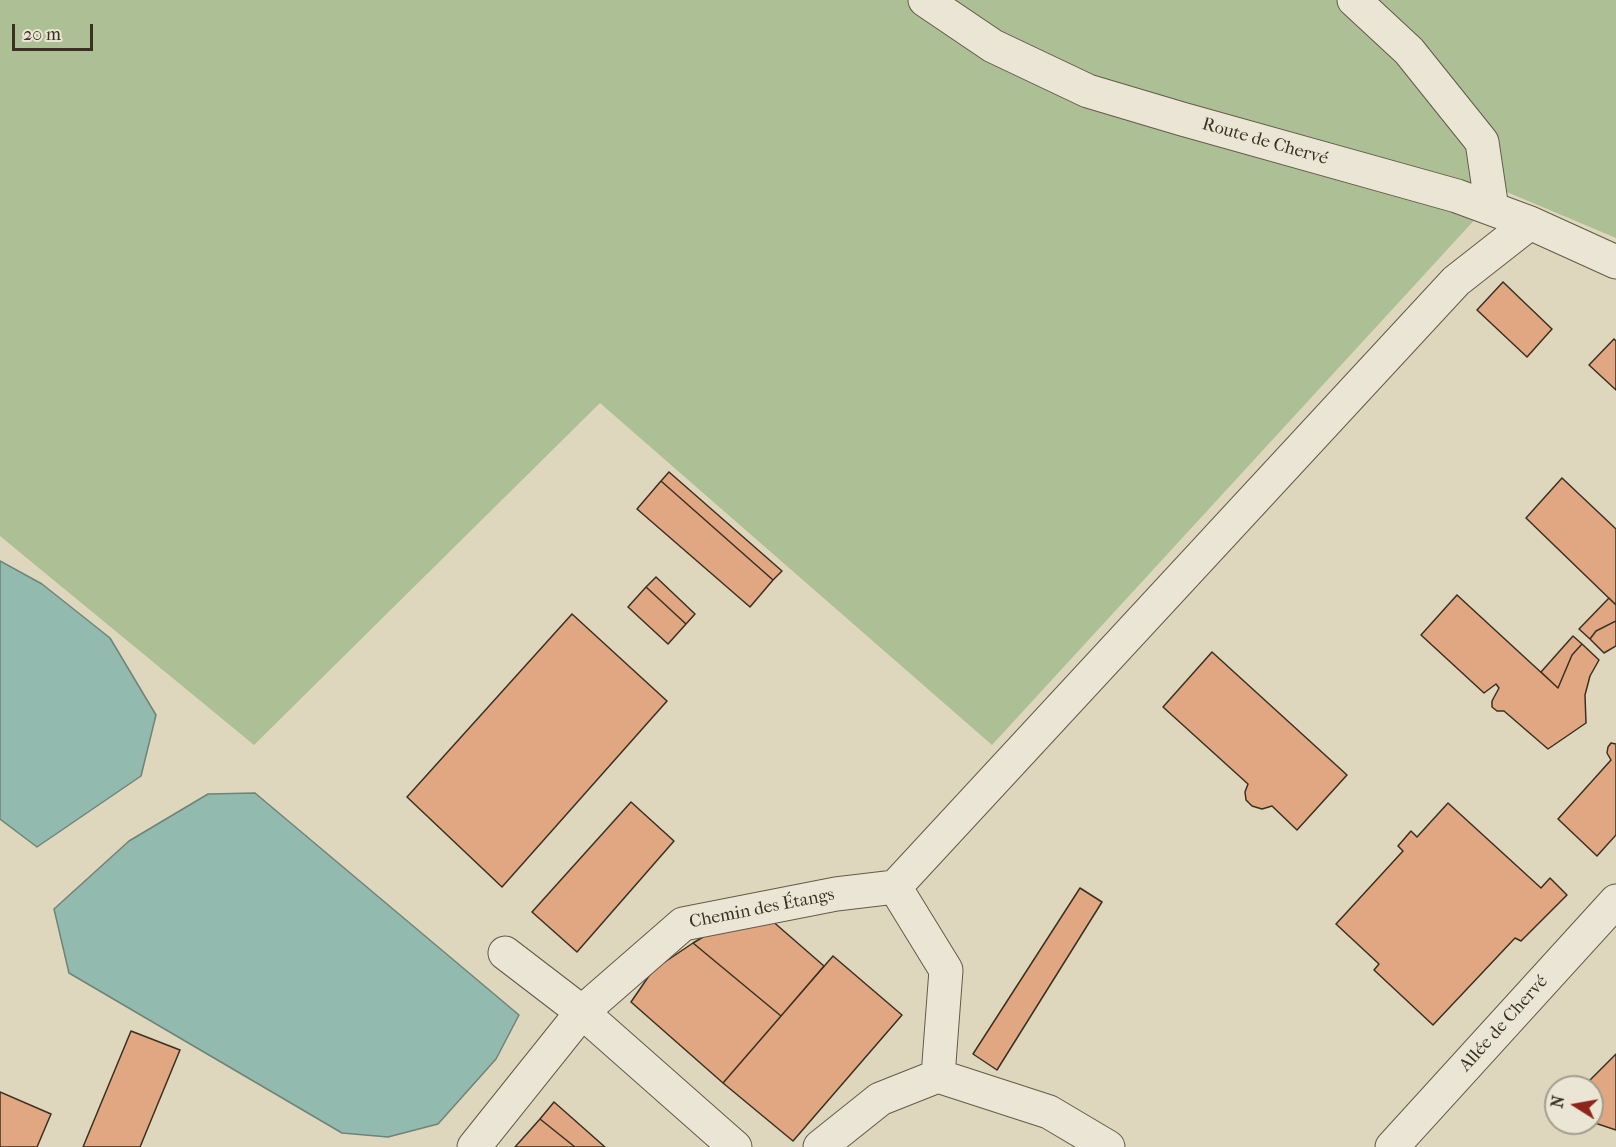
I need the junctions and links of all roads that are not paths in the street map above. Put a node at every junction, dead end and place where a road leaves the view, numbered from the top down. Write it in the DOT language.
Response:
graph roads {
  1 [pos="925,0"];
  2 [pos="1354,0"];
  3 [pos="1492,209"];
  4 [pos="1530,223"];
  5 [pos="1616,262"];
  6 [pos="895,887"];
  7 [pos="1616,901"];
  8 [pos="505,952"];
  9 [pos="582,1012"];
  10 [pos="938,1076"];
  11 [pos="474,1147"];
  12 [pos="735,1147"];
  13 [pos="820,1147"];
  14 [pos="1108,1147"];
  15 [pos="1392,1147"];
  1 -- 3 [label="street, Route de Chervé"];
  2 -- 3 [label="street"];
  3 -- 4 [label="street, Route de Chervé"];
  4 -- 5 [label="street, Route de Chervé"];
  4 -- 6 [label="street"];
  6 -- 9 [label="street, Chemin des Étangs"];
  6 -- 10 [label="street"];
  7 -- 15 [label="street, Allée de Chervé"];
  8 -- 9 [label="street"];
  9 -- 11 [label="street, Chemin des Étangs"];
  9 -- 12 [label="street"];
  10 -- 13 [label="street"];
  10 -- 14 [label="street"];
}
